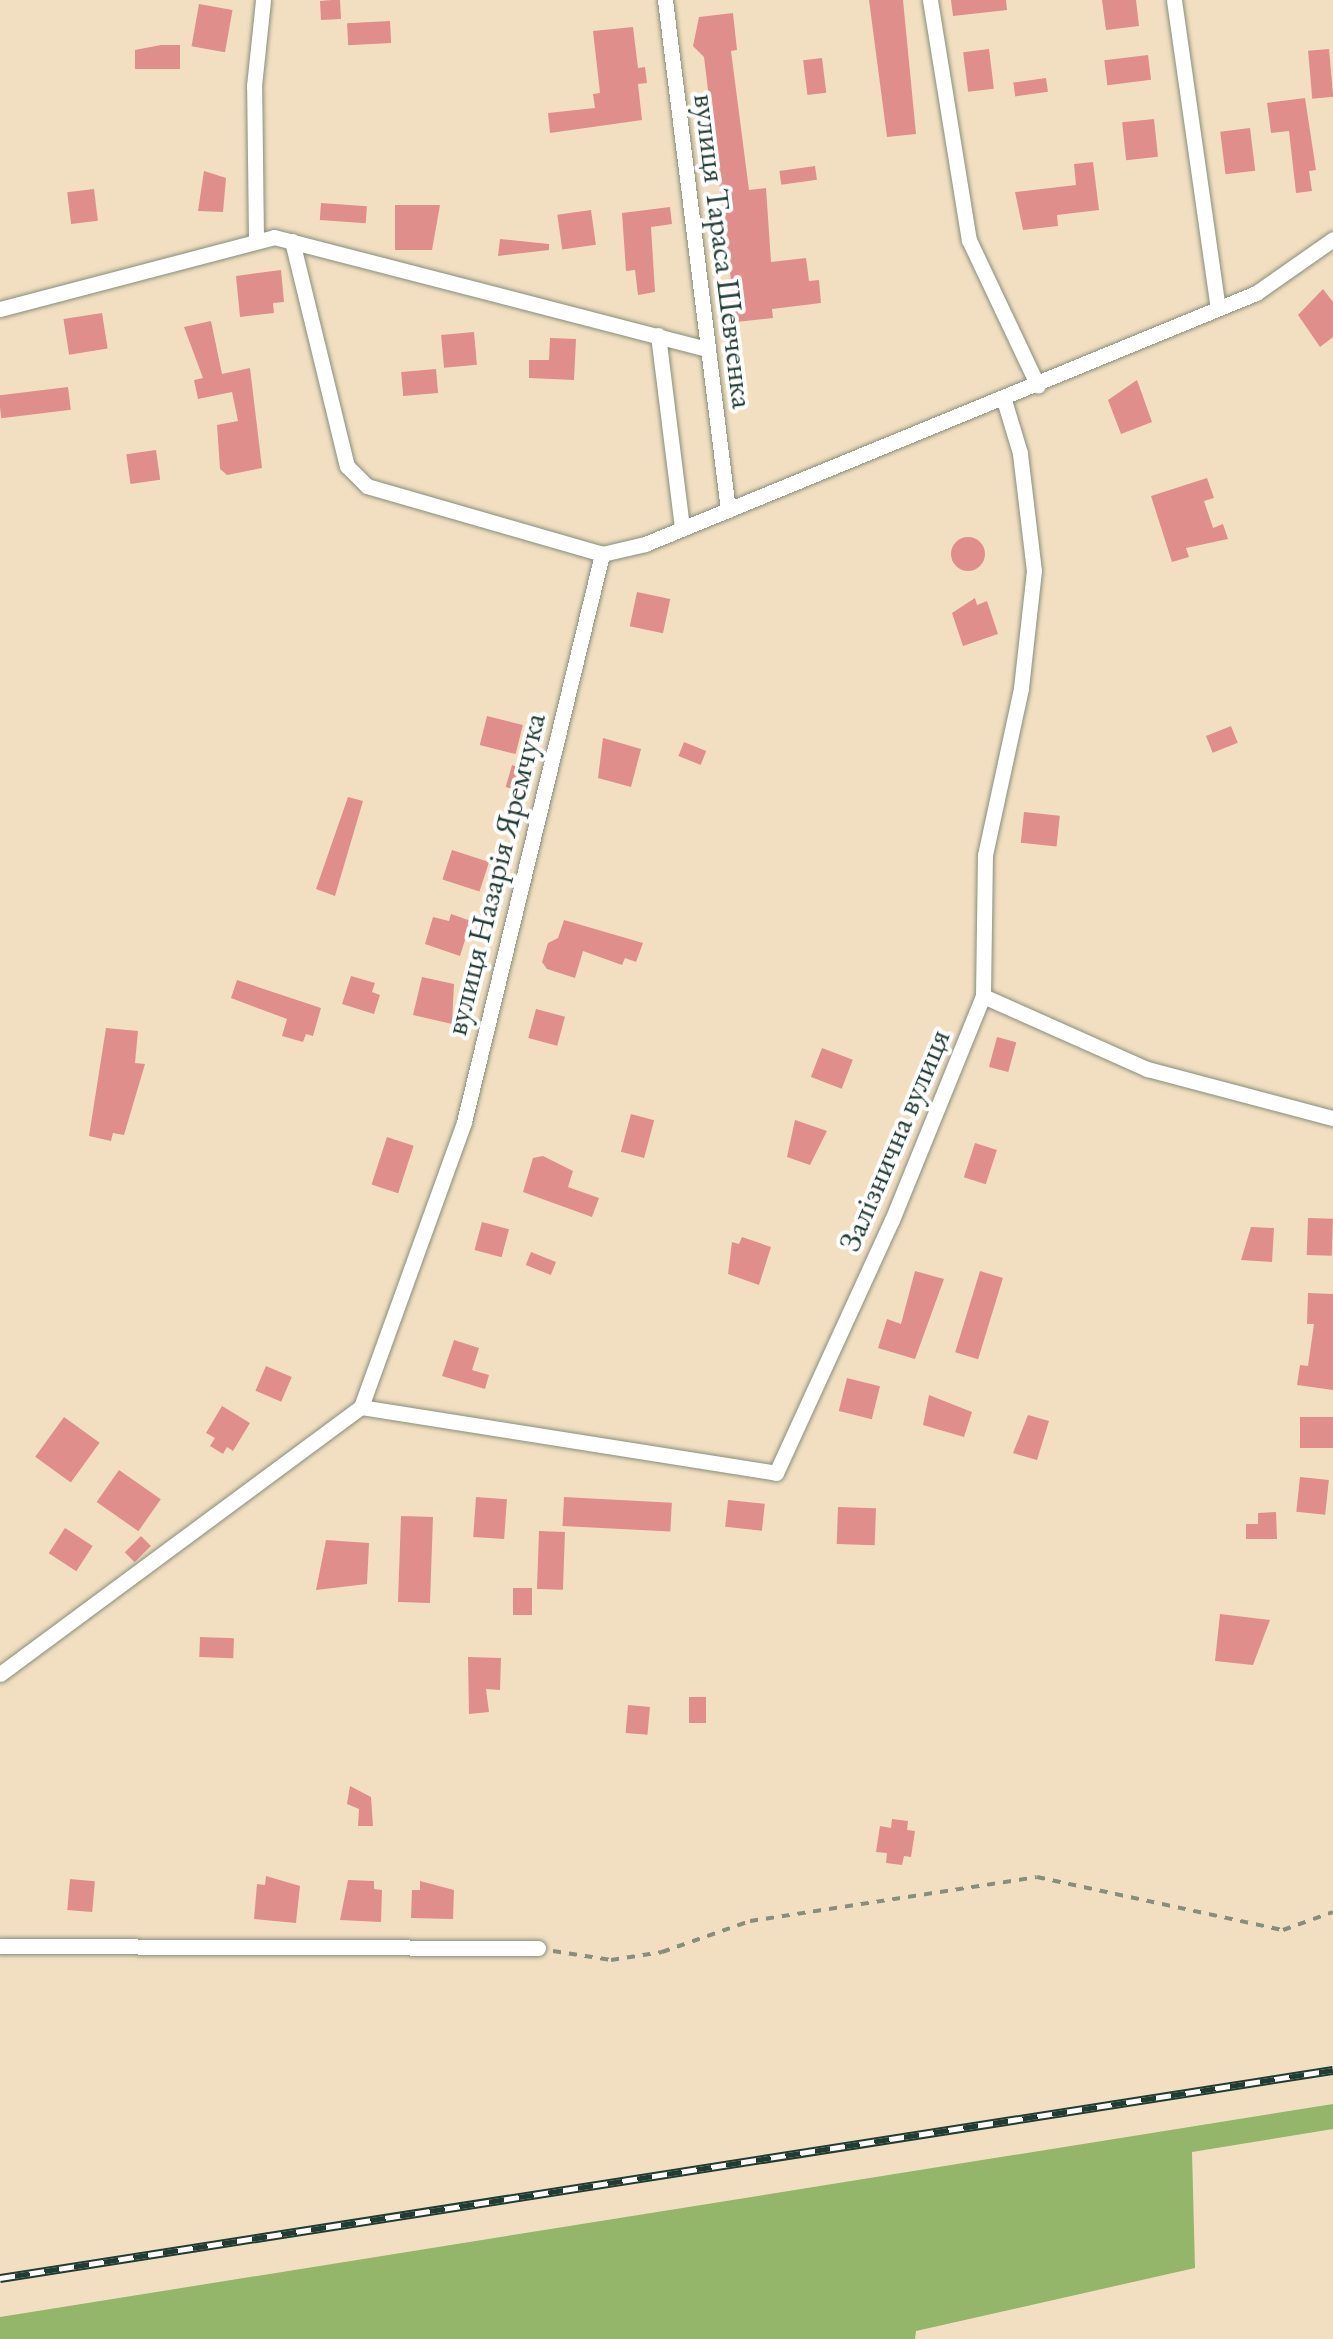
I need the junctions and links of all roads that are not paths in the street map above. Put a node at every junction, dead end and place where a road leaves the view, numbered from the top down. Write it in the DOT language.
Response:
graph roads {
  1 [pos="263,0"];
  2 [pos="666,0"];
  3 [pos="930,0"];
  4 [pos="1174,0"];
  5 [pos="256,239"];
  6 [pos="1333,239"];
  7 [pos="292,240"];
  8 [pos="1218,308"];
  9 [pos="0,309"];
  10 [pos="658,336"];
  11 [pos="708,349"];
  12 [pos="1038,386"];
  13 [pos="1004,400"];
  14 [pos="728,510"];
  15 [pos="682,529"];
  16 [pos="602,554"];
  17 [pos="983,996"];
  18 [pos="1333,1118"];
  19 [pos="361,1407"];
  20 [pos="0,1674"];
  21 [pos="0,1946"];
  22 [pos="538,1948"];
  1 -- 5 [label="street"];
  2 -- 11 [label="street, вулиця Тараса Шевченка"];
  3 -- 12 [label="street"];
  4 -- 8 [label="street"];
  5 -- 7 [label="street"];
  5 -- 9 [label="street"];
  6 -- 8 [label="street"];
  7 -- 10 [label="street"];
  7 -- 16 [label="street"];
  8 -- 12 [label="street"];
  10 -- 11 [label="street"];
  10 -- 15 [label="street"];
  11 -- 14 [label="street, вулиця Тараса Шевченка"];
  12 -- 13 [label="street"];
  13 -- 14 [label="street"];
  13 -- 17 [label="street, Залізнична вулиця"];
  14 -- 15 [label="street"];
  15 -- 16 [label="street"];
  16 -- 19 [label="street, вулиця Назарія Яремчука"];
  17 -- 18 [label="street"];
  17 -- 19 [label="street, Залізнична вулиця"];
  19 -- 20 [label="street"];
  21 -- 22 [label="street"];
}
